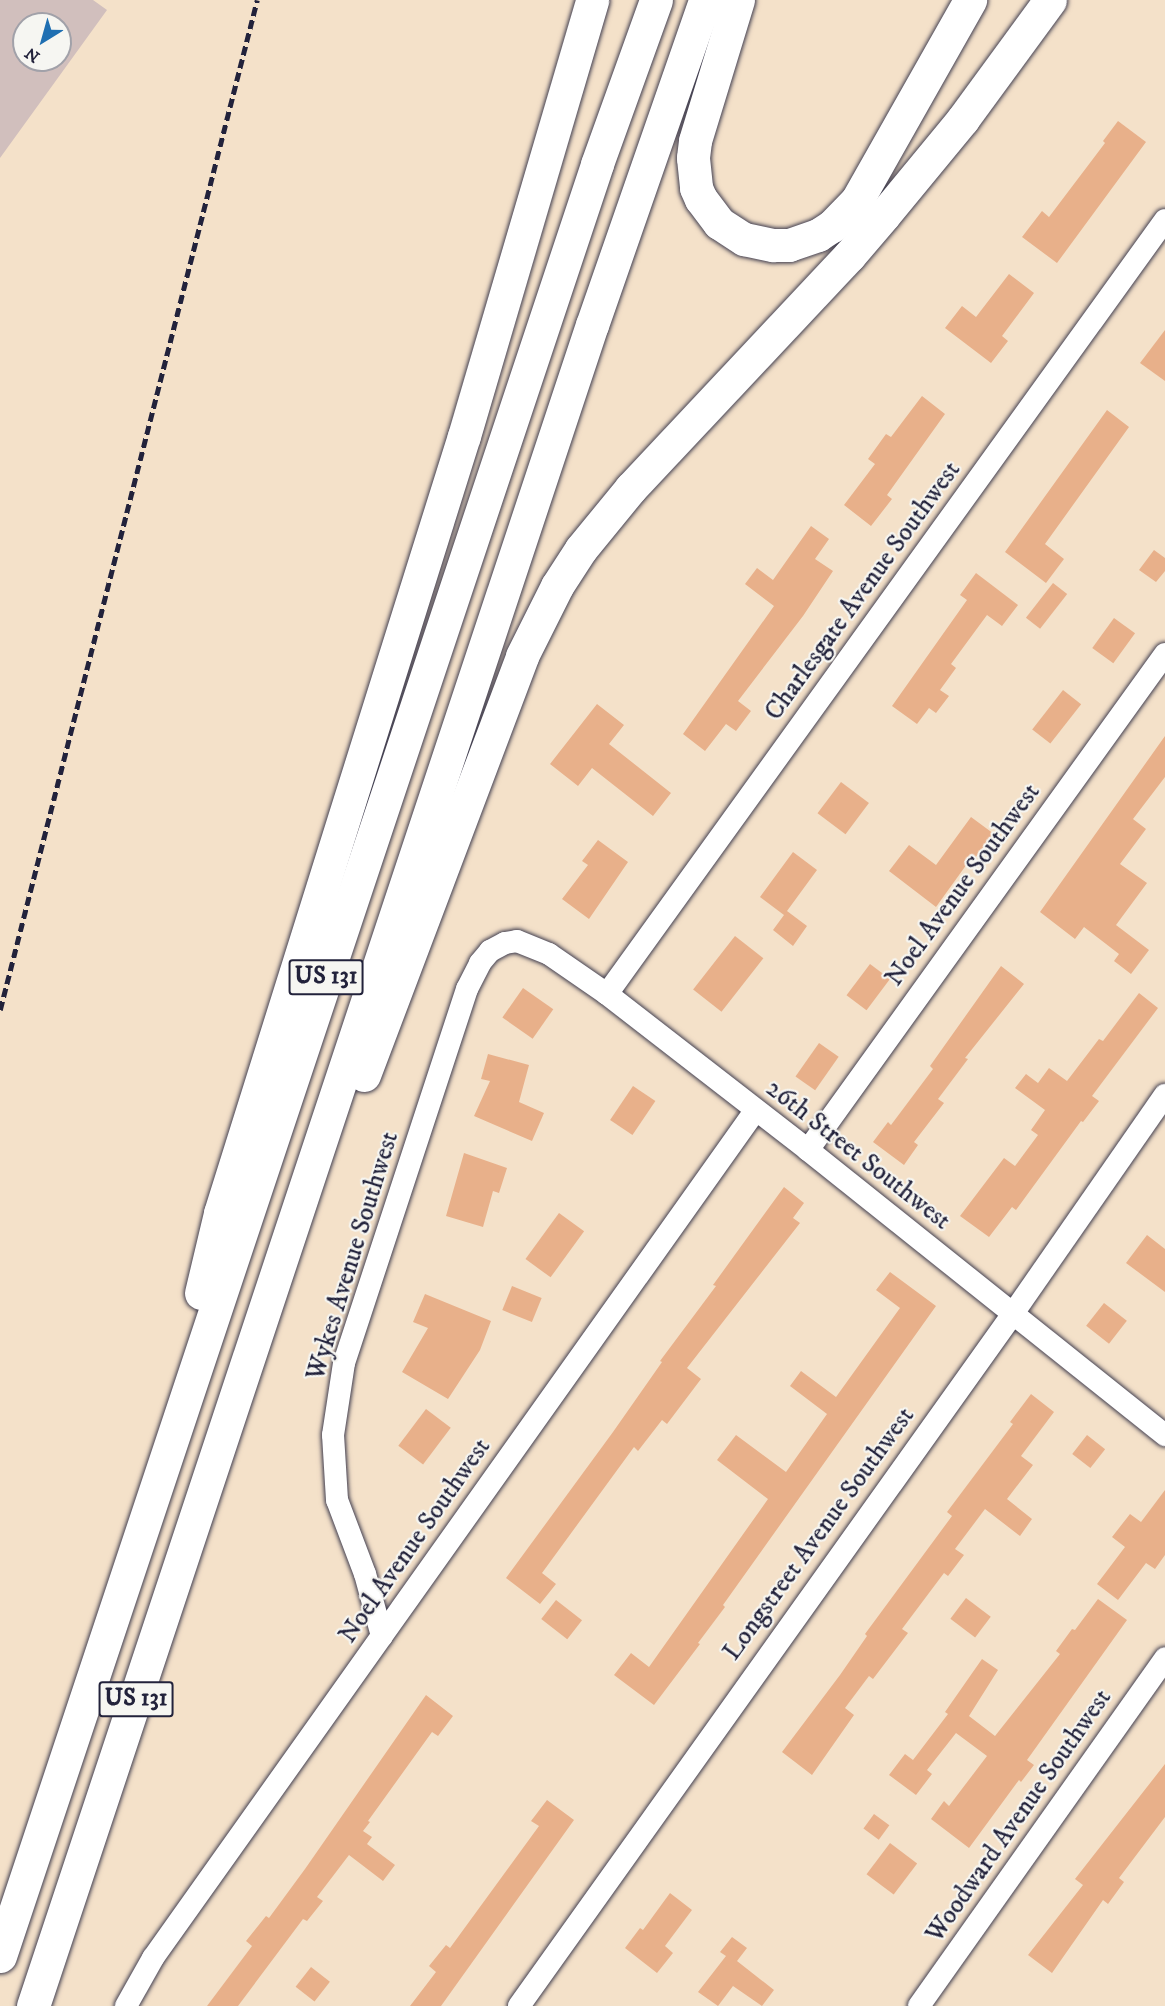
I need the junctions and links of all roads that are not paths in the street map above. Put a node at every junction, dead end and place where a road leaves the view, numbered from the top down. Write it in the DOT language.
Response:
graph roads {
  1 [pos="592,0"];
  2 [pos="656,0"];
  3 [pos="705,0"];
  4 [pos="738,0"];
  5 [pos="970,0"];
  6 [pos="1050,0"];
  7 [pos="1165,220"];
  8 [pos="1165,654"];
  9 [pos="505,943"];
  10 [pos="607,994"];
  11 [pos="1165,1095"];
  12 [pos="755,1111"];
  13 [pos="808,1150"];
  14 [pos="1012,1315"];
  15 [pos="238,1392"];
  16 [pos="1165,1435"];
  17 [pos="168,1450"];
  18 [pos="382,1636"];
  19 [pos="1165,1658"];
  20 [pos="0,1956"];
  21 [pos="33,2006"];
  22 [pos="126,2006"];
  23 [pos="519,2006"];
  24 [pos="919,2006"];
  1 -- 17 [label="highway"];
  2 -- 17 [label="highway, US 131"];
  3 -- 15 [label="highway, US 131"];
  4 -- 5 [label="highway"];
  6 -- 15 [label="highway"];
  7 -- 10 [label="street, Charlesgate Avenue Southwest"];
  8 -- 13 [label="street, Noel Avenue Southwest"];
  9 -- 10 [label="street, 26th Street Southwest"];
  9 -- 18 [label="street, Wykes Avenue Southwest"];
  10 -- 12 [label="street, 26th Street Southwest"];
  11 -- 14 [label="street, Longstreet Avenue Southwest"];
  12 -- 13 [label="street, 26th Street Southwest"];
  12 -- 18 [label="street, Noel Avenue Southwest"];
  13 -- 14 [label="street, 26th Street Southwest"];
  14 -- 16 [label="street, 26th Street Southwest"];
  14 -- 23 [label="street, Longstreet Avenue Southwest"];
  15 -- 21 [label="highway, US 131"];
  17 -- 20 [label="highway, US 131"];
  18 -- 22 [label="street, Noel Avenue Southwest"];
  19 -- 24 [label="street, Woodward Avenue Southwest"];
}
